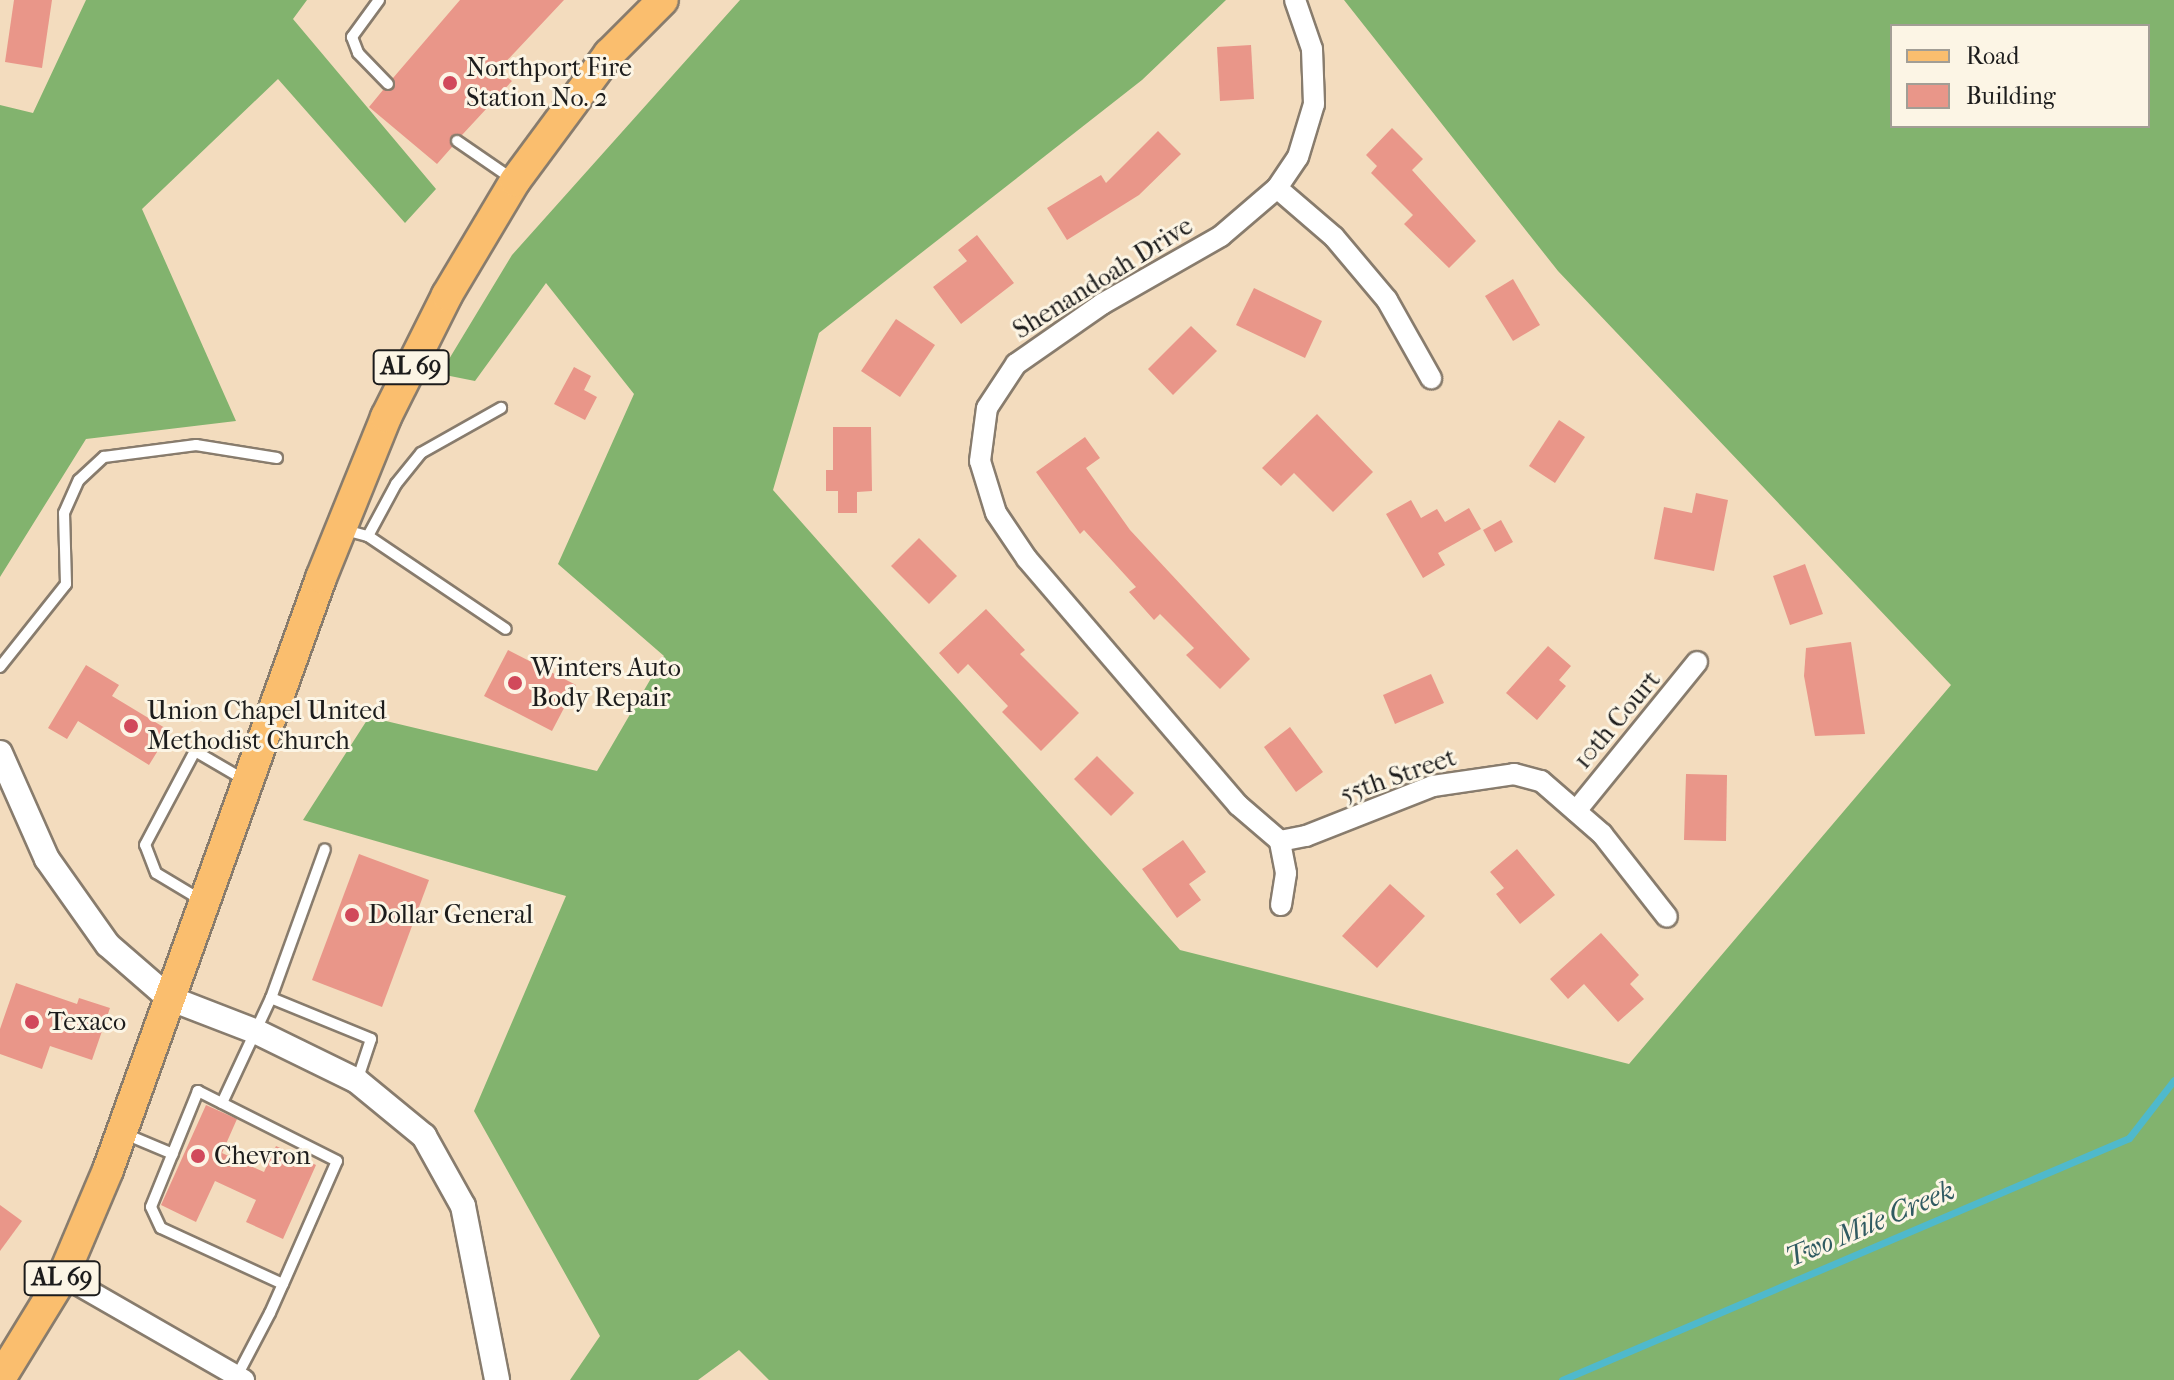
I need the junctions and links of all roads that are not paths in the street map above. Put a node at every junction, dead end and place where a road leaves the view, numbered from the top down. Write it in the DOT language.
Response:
graph roads {
  1 [pos="379,0"];
  2 [pos="663,0"];
  3 [pos="1295,0"];
  4 [pos="388,84"];
  5 [pos="457,141"];
  6 [pos="515,181"];
  7 [pos="1277,188"];
  8 [pos="1431,378"];
  9 [pos="501,408"];
  10 [pos="277,458"];
  11 [pos="354,532"];
  12 [pos="506,629"];
  13 [pos="1697,662"];
  14 [pos="0,667"];
  15 [pos="0,753"];
  16 [pos="248,782"];
  17 [pos="1576,811"];
  18 [pos="1280,841"];
  19 [pos="325,849"];
  20 [pos="205,902"];
  21 [pos="1281,905"];
  22 [pos="1667,917"];
  23 [pos="169,998"];
  24 [pos="271,998"];
  25 [pos="257,1032"];
  26 [pos="357,1081"];
  27 [pos="222,1103"];
  28 [pos="121,1132"];
  29 [pos="173,1154"];
  30 [pos="63,1276"];
  31 [pos="283,1284"];
  32 [pos="241,1378"];
  33 [pos="0,1379"];
  34 [pos="497,1380"];
  1 -- 4 [label="lane"];
  2 -- 6 [label="main road, AL 69"];
  3 -- 7 [label="street, Shenandoah Drive"];
  5 -- 6 [label="lane"];
  6 -- 11 [label="main road, AL 69"];
  7 -- 8 [label="street"];
  7 -- 18 [label="street, Shenandoah Drive"];
  9 -- 11 [label="lane"];
  10 -- 14 [label="lane"];
  11 -- 12 [label="lane"];
  11 -- 16 [label="main road, AL 69"];
  13 -- 17 [label="street, 10th Court"];
  15 -- 23 [label="street"];
  16 -- 20 [label="main road, AL 69"];
  16 -- 20 [label="lane"];
  17 -- 18 [label="street, 55th Street"];
  17 -- 22 [label="street, 55th Street"];
  18 -- 21 [label="street"];
  19 -- 24 [label="lane"];
  20 -- 23 [label="main road, AL 69"];
  23 -- 25 [label="street"];
  23 -- 28 [label="main road, AL 69"];
  24 -- 25 [label="lane"];
  24 -- 26 [label="lane"];
  25 -- 26 [label="street"];
  25 -- 27 [label="lane"];
  26 -- 34 [label="street"];
  27 -- 29 [label="lane"];
  27 -- 31 [label="lane"];
  28 -- 29 [label="lane"];
  28 -- 30 [label="main road, AL 69"];
  29 -- 31 [label="lane"];
  30 -- 32 [label="street"];
  30 -- 33 [label="main road, AL 69"];
  31 -- 32 [label="lane"];
}
